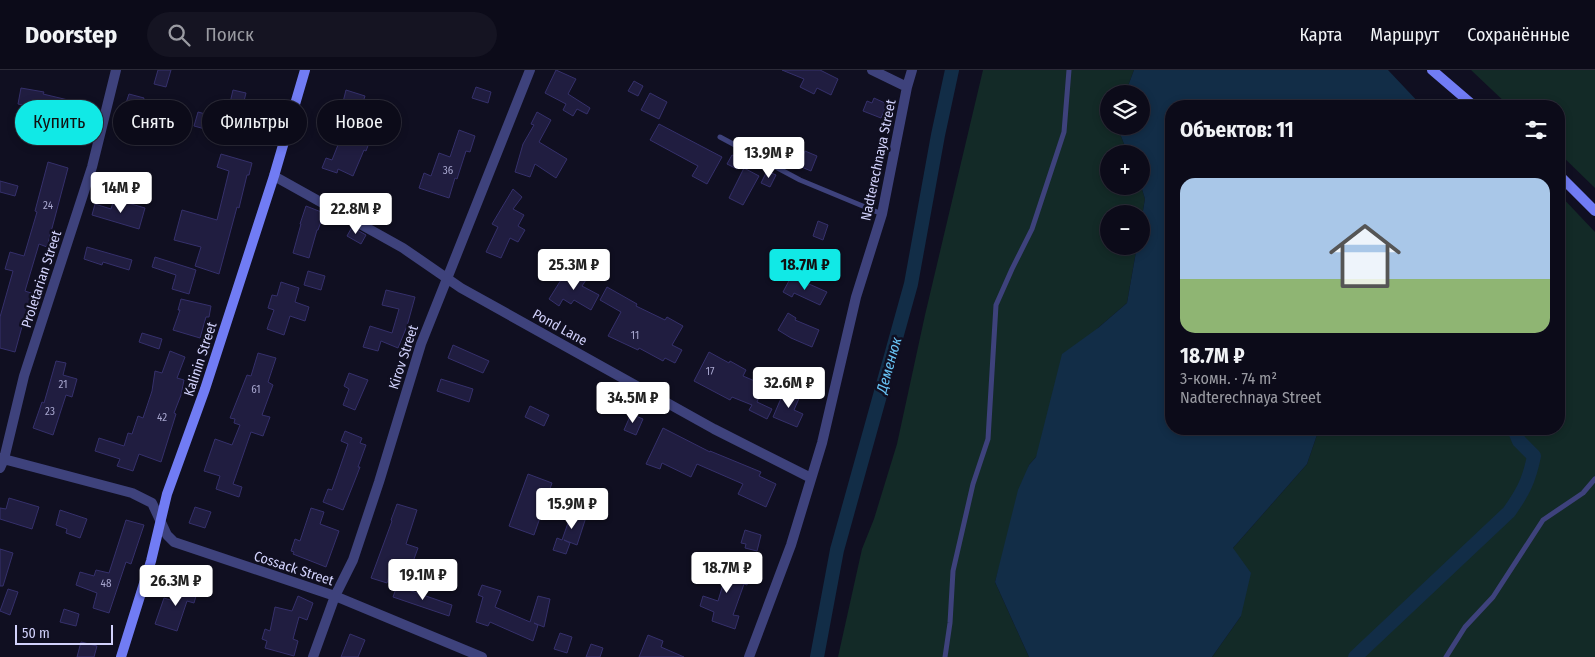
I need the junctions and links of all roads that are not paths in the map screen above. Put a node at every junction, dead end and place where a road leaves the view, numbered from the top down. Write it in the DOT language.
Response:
graph roads {
  1 [pos="116,70"];
  2 [pos="305,70"];
  3 [pos="530,70"];
  4 [pos="872,70"];
  5 [pos="912,70"];
  6 [pos="1069,70"];
  7 [pos="1432,70"];
  8 [pos="907,86"];
  9 [pos="1467,100"];
  10 [pos="720,137"];
  11 [pos="274,176"];
  12 [pos="1565,181"];
  13 [pos="1595,211"];
  14 [pos="882,214"];
  15 [pos="447,277"];
  16 [pos="1,462"];
  17 [pos="812,478"];
  18 [pos="1595,479"];
  19 [pos="160,522"];
  20 [pos="335,596"];
  21 [pos="121,657"];
  22 [pos="313,657"];
  23 [pos="482,657"];
  24 [pos="749,657"];
  25 [pos="945,657"];
  26 [pos="1446,657"];
  1 -- 16 [label="street, Proletarian Street"];
  2 -- 11 [label="street, Kalinin Street"];
  3 -- 15 [label="street, Kirov Street"];
  4 -- 8 [label="street"];
  5 -- 8 [label="street, Nadterechnaya Street"];
  6 -- 25 [label="lane"];
  7 -- 9 [label="street"];
  8 -- 14 [label="street, Nadterechnaya Street"];
  10 -- 14 [label="lane"];
  11 -- 15 [label="street, Pond Lane"];
  11 -- 19 [label="street, Kalinin Street"];
  12 -- 13 [label="street"];
  14 -- 17 [label="street, Nadterechnaya Street"];
  15 -- 17 [label="street, Pond Lane"];
  15 -- 20 [label="street, Kirov Street"];
  16 -- 19 [label="street, Cossack Street"];
  17 -- 24 [label="street, Nadterechnaya Street"];
  18 -- 26 [label="lane"];
  19 -- 20 [label="street, Cossack Street"];
  19 -- 21 [label="street, Kalinin Street"];
  20 -- 22 [label="street, Kirov Street"];
  20 -- 23 [label="street, Cossack Street"];
}
